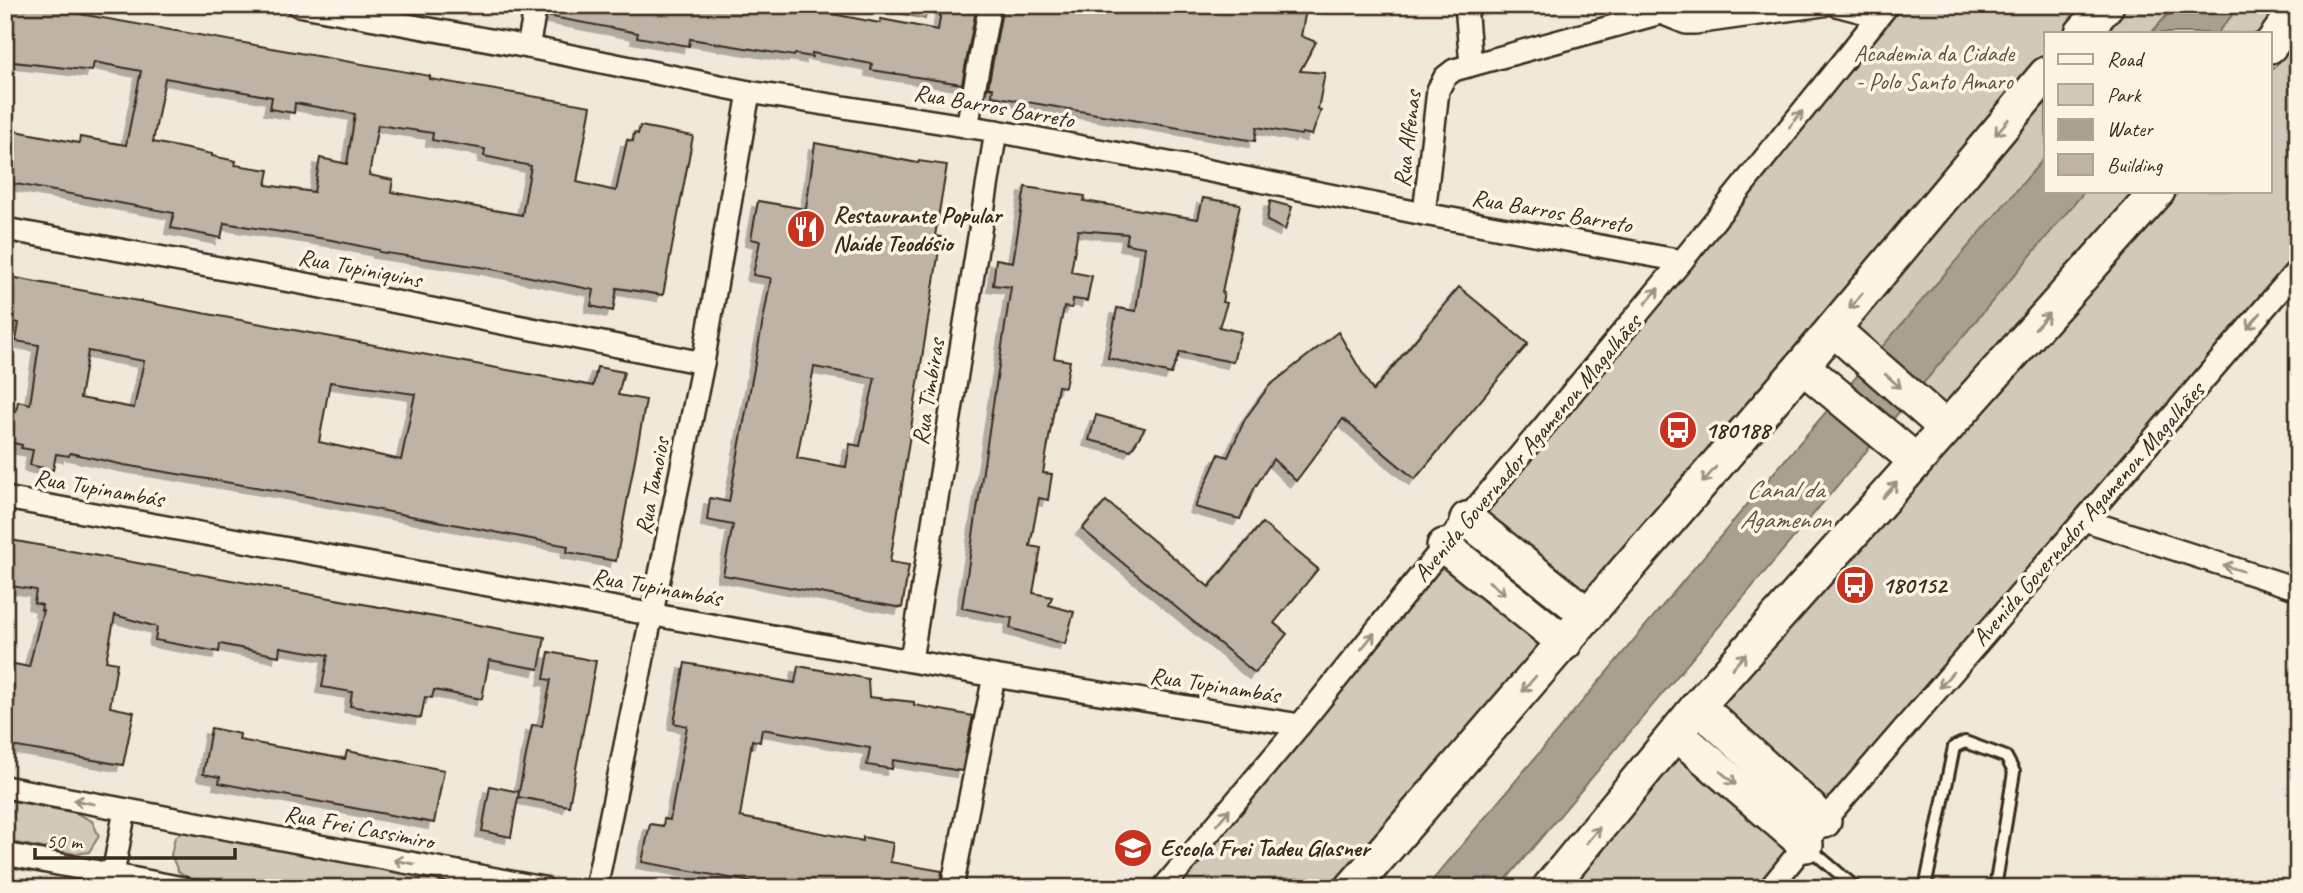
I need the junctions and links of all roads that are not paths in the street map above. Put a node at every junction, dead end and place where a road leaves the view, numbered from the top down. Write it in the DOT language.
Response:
graph roads {
  1 [pos="298,5"];
  2 [pos="411,5"];
  3 [pos="536,5"];
  4 [pos="990,5"];
  5 [pos="1466,5"];
  6 [pos="1823,5"];
  7 [pos="1836,5"];
  8 [pos="2096,5"];
  9 [pos="2107,5"];
  10 [pos="2298,8"];
  11 [pos="1883,11"];
  12 [pos="407,26"];
  13 [pos="2080,32"];
  14 [pos="2080,32"];
  15 [pos="2298,42"];
  16 [pos="2272,43"];
  17 [pos="528,47"];
  18 [pos="1471,65"];
  19 [pos="2272,70"];
  20 [pos="2044,77"];
  21 [pos="749,92"];
  22 [pos="967,127"];
  23 [pos="996,131"];
  24 [pos="2157,192"];
  25 [pos="1424,214"];
  26 [pos="5,229"];
  27 [pos="1682,261"];
  28 [pos="2298,269"];
  29 [pos="1844,338"];
  30 [pos="703,363"];
  31 [pos="1814,375"];
  32 [pos="1939,421"];
  33 [pos="1908,454"];
  34 [pos="5,498"];
  35 [pos="1467,519"];
  36 [pos="2084,520"];
  37 [pos="1444,546"];
  38 [pos="2298,589"];
  39 [pos="653,613"];
  40 [pos="1588,615"];
  41 [pos="1565,643"];
  42 [pos="911,660"];
  43 [pos="994,676"];
  44 [pos="1698,706"];
  45 [pos="1300,725"];
  46 [pos="1676,734"];
  47 [pos="5,788"];
  48 [pos="124,810"];
  49 [pos="1815,833"];
  50 [pos="5,854"];
  51 [pos="113,874"];
  52 [pos="183,888"];
  53 [pos="543,888"];
  54 [pos="596,888"];
  55 [pos="952,888"];
  56 [pos="1163,888"];
  57 [pos="1352,888"];
  58 [pos="1549,888"];
  59 [pos="1770,888"];
  60 [pos="1856,888"];
  61 [pos="1925,888"];
  62 [pos="1994,888"];
  1 -- 12 [label="street, Rua Barros Barreto"];
  2 -- 12 [label="street"];
  3 -- 17 [label="street"];
  4 -- 22 [label="street"];
  5 -- 18 [label="street"];
  6 -- 18 [label="street, Rua Alfenas"];
  7 -- 11 [label="street"];
  8 -- 13 [label="highway"];
  9 -- 14 [label="highway"];
  10 -- 16 [label="highway"];
  27 -- 11 [label="street, Avenida Governador Agamenon Magalhães, one-way"];
  12 -- 17 [label="street, Rua Barros Barreto"];
  15 -- 19 [label="highway"];
  17 -- 21 [label="street, Rua Barros Barreto"];
  18 -- 25 [label="street, Rua Alfenas"];
  20 -- 29 [label="highway, one-way"];
  21 -- 22 [label="street, Rua Barros Barreto"];
  21 -- 30 [label="street, Rua Tamoios"];
  22 -- 23 [label="street, Rua Barros Barreto"];
  23 -- 25 [label="street, Rua Barros Barreto"];
  23 -- 42 [label="street, Rua Timbiras"];
  32 -- 24 [label="highway, one-way"];
  25 -- 27 [label="street, Rua Barros Barreto"];
  26 -- 30 [label="street, Rua Tupiniquins"];
  35 -- 27 [label="street, Avenida Governador Agamenon Magalhães, one-way"];
  28 -- 36 [label="street, Avenida Governador Agamenon Magalhães, one-way"];
  29 -- 31 [label="highway"];
  29 -- 32 [label="highway, one-way"];
  30 -- 39 [label="street, Rua Tamoios"];
  31 -- 33 [label="highway"];
  31 -- 40 [label="highway, one-way"];
  32 -- 33 [label="highway"];
  44 -- 33 [label="highway, one-way"];
  34 -- 39 [label="street, Rua Tupinambás"];
  35 -- 37 [label="street, Avenida Governador Agamenon Magalhães"];
  35 -- 40 [label="highway"];
  38 -- 36 [label="street, one-way"];
  36 -- 49 [label="street, Avenida Governador Agamenon Magalhães, one-way"];
  37 -- 41 [label="highway, one-way"];
  45 -- 37 [label="street, Avenida Governador Agamenon Magalhães, one-way"];
  39 -- 42 [label="street, Rua Tupinambás"];
  39 -- 54 [label="street, Rua Tamoios"];
  40 -- 41 [label="highway"];
  41 -- 57 [label="highway, one-way"];
  42 -- 43 [label="street, Rua Tupinambás"];
  43 -- 45 [label="street, Rua Tupinambás"];
  43 -- 55 [label="street"];
  44 -- 46 [label="highway"];
  44 -- 49 [label="highway"];
  56 -- 45 [label="street, Avenida Governador Agamenon Magalhães, one-way"];
  46 -- 49 [label="highway, one-way"];
  58 -- 46 [label="highway, one-way"];
  48 -- 47 [label="street, Rua Frei Cassimiro, one-way"];
  48 -- 51 [label="street"];
  53 -- 48 [label="street, Rua Frei Cassimiro, one-way"];
  49 -- 59 [label="street, Avenida Governador Agamenon Magalhães"];
  49 -- 60 [label="lane"];
  50 -- 51 [label="street"];
  51 -- 52 [label="street"];
  61 -- 62 [label="lane"];
}
